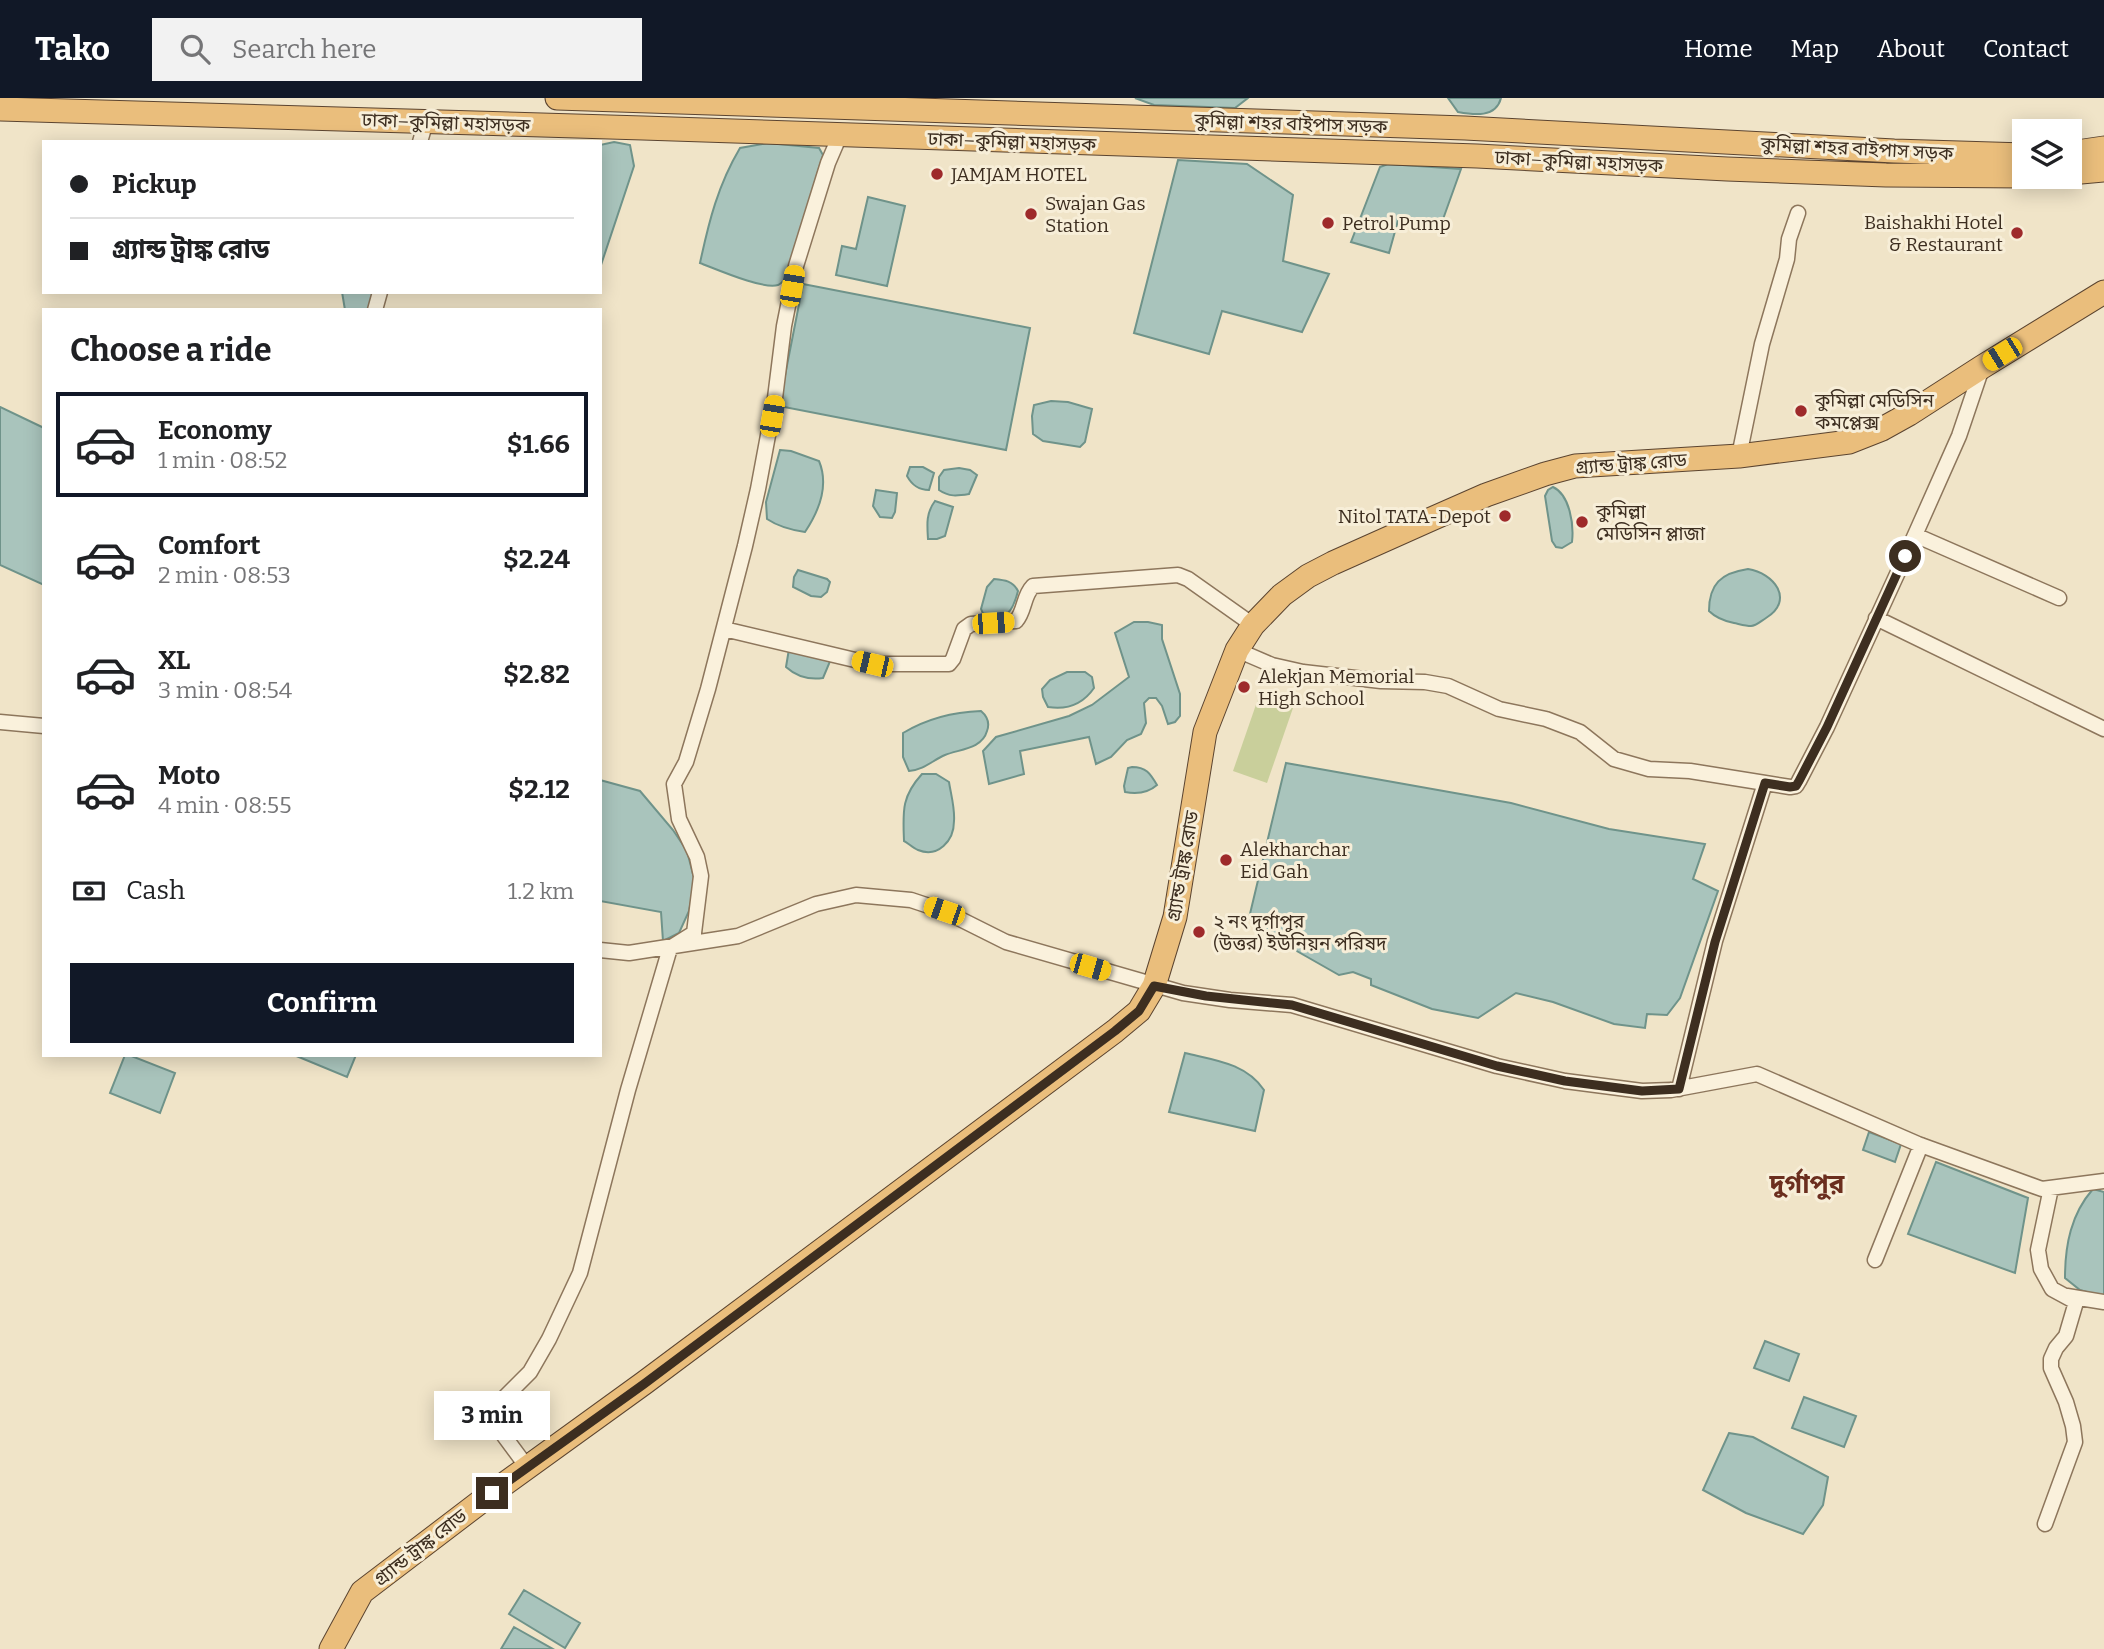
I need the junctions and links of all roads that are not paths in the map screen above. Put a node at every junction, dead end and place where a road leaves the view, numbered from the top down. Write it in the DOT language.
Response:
graph roads {
  1 [pos="557,98"];
  2 [pos="853,102"];
  3 [pos="0,109"];
  4 [pos="423,131"];
  5 [pos="840,135"];
  6 [pos="2104,148"];
  7 [pos="2082,151"];
  8 [pos="2012,155"];
  9 [pos="2104,170"];
  10 [pos="2082,172"];
  11 [pos="2012,176"];
  12 [pos="1798,214"];
  13 [pos="2104,292"];
  14 [pos="1982,367"];
  15 [pos="1739,456"];
  16 [pos="1915,535"];
  17 [pos="2059,598"];
  18 [pos="1876,618"];
  19 [pos="1253,625"];
  20 [pos="724,629"];
  21 [pos="1237,650"];
  22 [pos="0,722"];
  23 [pos="42,726"];
  24 [pos="2104,729"];
  25 [pos="1765,783"];
  26 [pos="670,948"];
  27 [pos="602,950"];
  28 [pos="1154,986"];
  29 [pos="1679,1089"];
  30 [pos="1921,1145"];
  31 [pos="2104,1181"];
  32 [pos="2051,1188"];
  33 [pos="1875,1260"];
  34 [pos="2066,1295"];
  35 [pos="2104,1302"];
  36 [pos="527,1467"];
  37 [pos="2046,1524"];
  38 [pos="331,1649"];
  1 -- 2 [label="highway, কুমিল্লা শহর বাইপাস সড়ক"];
  2 -- 8 [label="highway, কুমিল্লা শহর বাইপাস সড়ক"];
  3 -- 4 [label="highway, ঢাকা–কুমিল্লা মহাসড়ক"];
  4 -- 5 [label="highway, ঢাকা–কুমিল্লা মহাসড়ক"];
  5 -- 11 [label="highway, ঢাকা–কুমিল্লা মহাসড়ক"];
  5 -- 20 [label="street"];
  6 -- 7 [label="highway"];
  9 -- 10 [label="highway"];
  12 -- 15 [label="street"];
  13 -- 14 [label="highway, গ্র্যান্ড ট্রাঙ্ক রোড"];
  14 -- 15 [label="highway, গ্র্যান্ড ট্রাঙ্ক রোড"];
  14 -- 16 [label="street"];
  15 -- 19 [label="highway, গ্র্যান্ড ট্রাঙ্ক রোড"];
  16 -- 17 [label="street"];
  16 -- 18 [label="street"];
  18 -- 24 [label="street"];
  18 -- 25 [label="street"];
  19 -- 20 [label="street"];
  19 -- 21 [label="highway, গ্র্যান্ড ট্রাঙ্ক রোড"];
  20 -- 26 [label="street"];
  21 -- 25 [label="street"];
  21 -- 28 [label="highway, গ্র্যান্ড ট্রাঙ্ক রোড"];
  22 -- 23 [label="street"];
  25 -- 29 [label="street"];
  26 -- 27 [label="street"];
  26 -- 28 [label="street"];
  26 -- 36 [label="street"];
  28 -- 29 [label="street"];
  28 -- 36 [label="highway, গ্র্যান্ড ট্রাঙ্ক রোড"];
  29 -- 30 [label="street"];
  30 -- 32 [label="street"];
  30 -- 33 [label="street"];
  31 -- 32 [label="street"];
  32 -- 34 [label="street"];
  34 -- 35 [label="street"];
  34 -- 37 [label="street"];
  36 -- 38 [label="highway, গ্র্যান্ড ট্রাঙ্ক রোড"];
}
